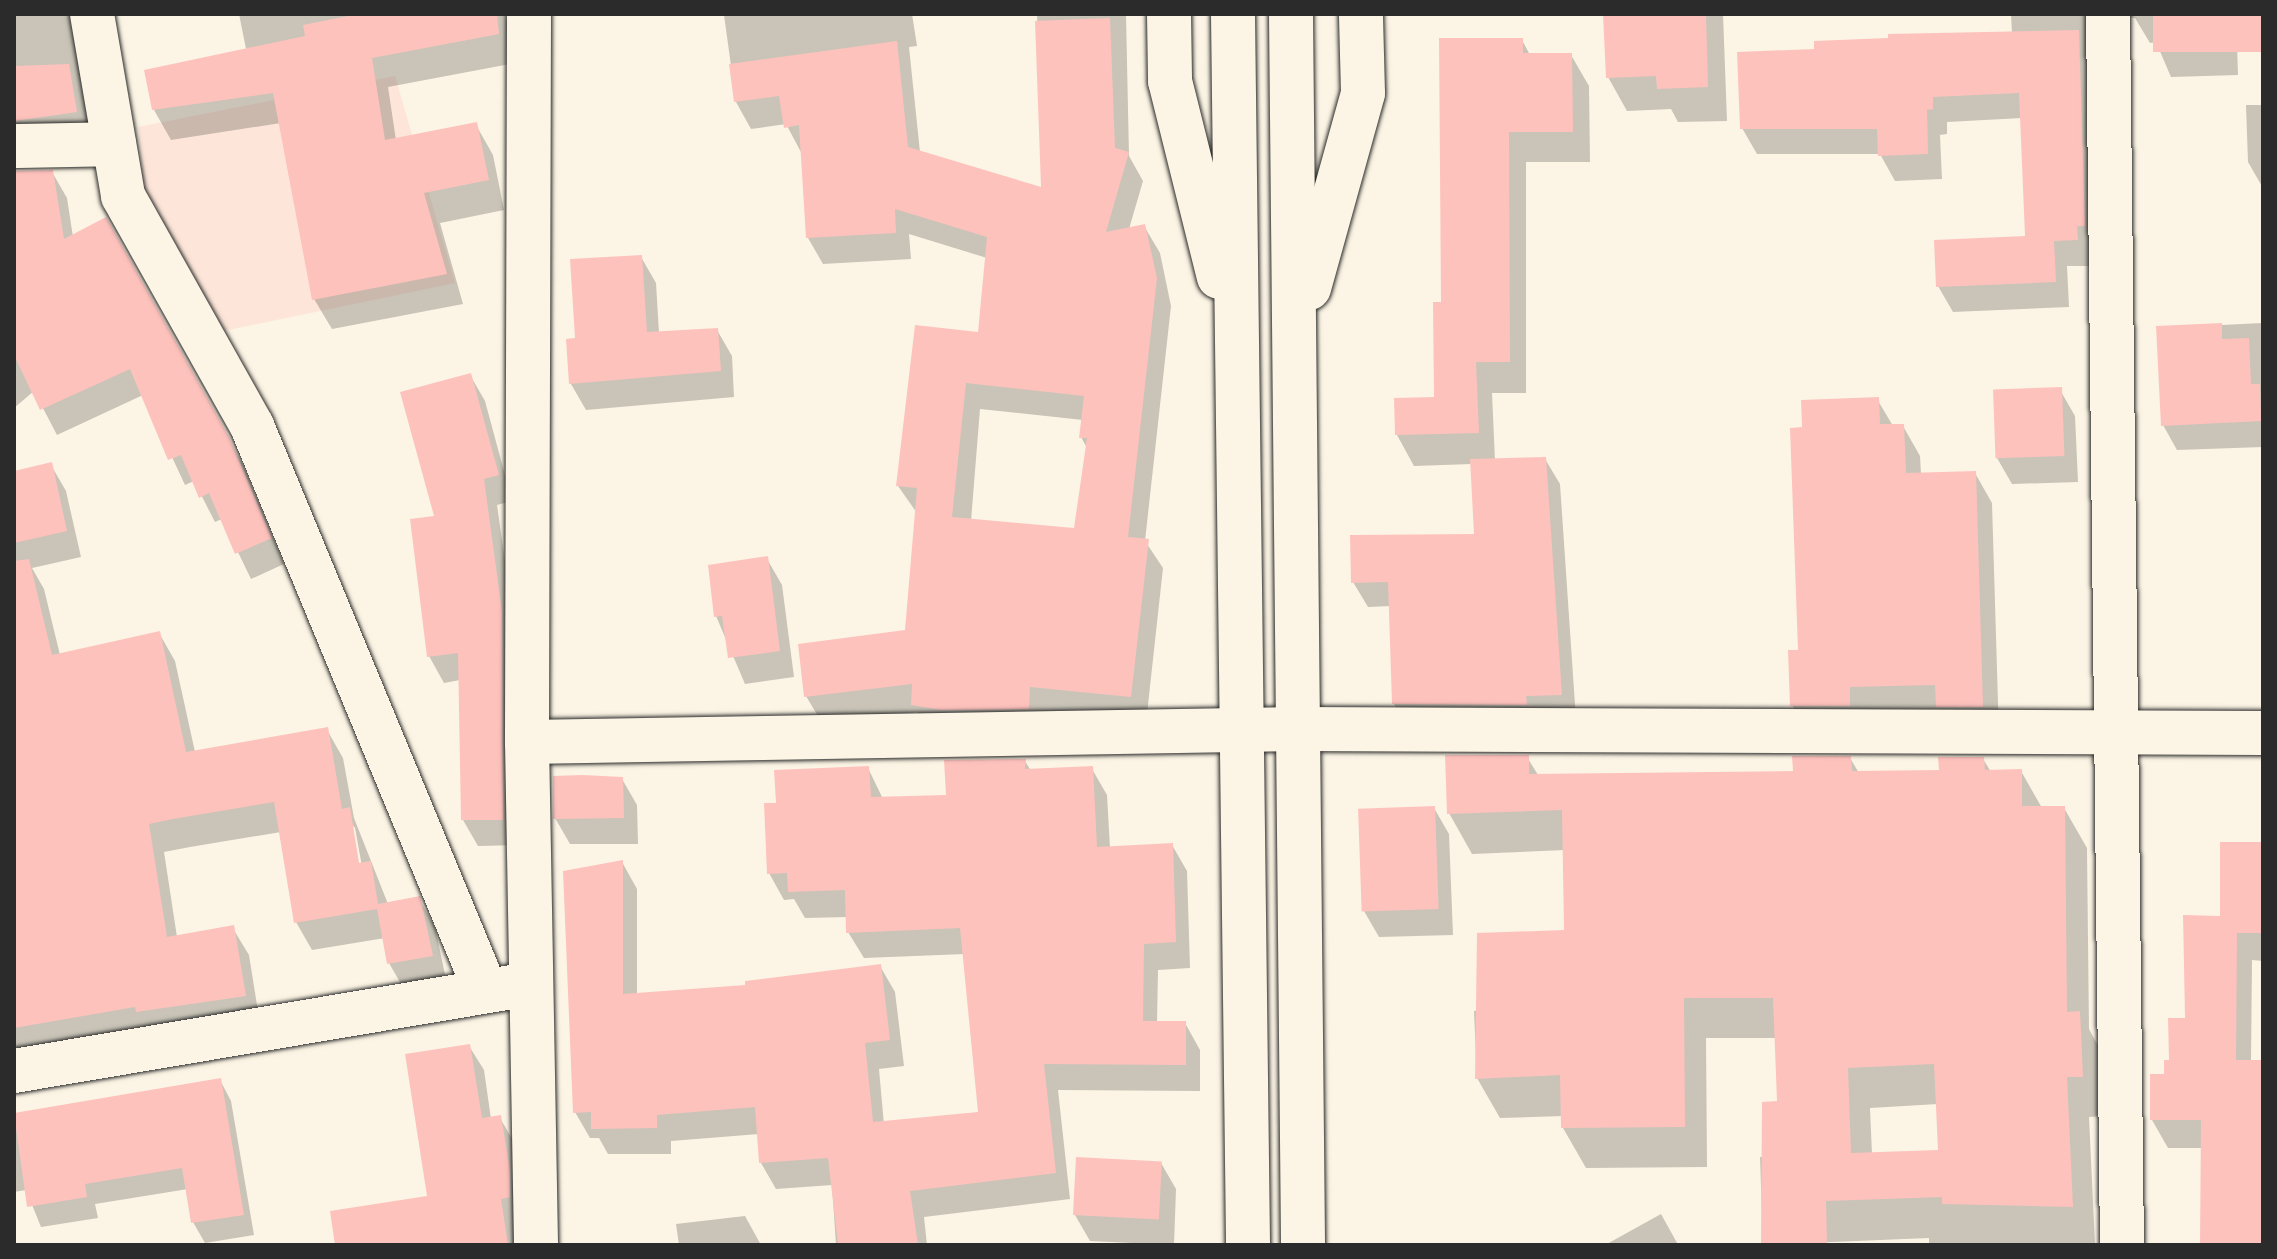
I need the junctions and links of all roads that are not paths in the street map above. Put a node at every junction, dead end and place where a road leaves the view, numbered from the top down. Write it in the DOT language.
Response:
graph roads {
  1 [pos="92,14"];
  2 [pos="529,14"];
  3 [pos="1169,14"];
  4 [pos="1233,14"];
  5 [pos="1291,14"];
  6 [pos="1361,14"];
  7 [pos="2108,14"];
  8 [pos="114,144"];
  9 [pos="14,146"];
  10 [pos="1295,338"];
  11 [pos="1238,350"];
  12 [pos="1244,729"];
  13 [pos="1299,729"];
  14 [pos="2263,733"];
  15 [pos="2117,736"];
  16 [pos="527,742"];
  17 [pos="531,985"];
  18 [pos="485,989"];
  19 [pos="14,1071"];
  20 [pos="536,1245"];
  21 [pos="1248,1245"];
  22 [pos="1303,1245"];
  23 [pos="2122,1245"];
  1 -- 8 [label="street"];
  2 -- 16 [label="street"];
  3 -- 11 [label="street"];
  4 -- 11 [label="street"];
  5 -- 10 [label="street"];
  6 -- 10 [label="street"];
  7 -- 15 [label="street"];
  8 -- 9 [label="street"];
  8 -- 18 [label="street"];
  10 -- 13 [label="street"];
  11 -- 12 [label="street"];
  12 -- 13 [label="street"];
  12 -- 16 [label="street"];
  12 -- 21 [label="street"];
  13 -- 15 [label="street"];
  13 -- 22 [label="street"];
  14 -- 15 [label="street"];
  15 -- 23 [label="street"];
  16 -- 17 [label="street"];
  17 -- 18 [label="street"];
  17 -- 20 [label="street"];
  18 -- 19 [label="street"];
}
